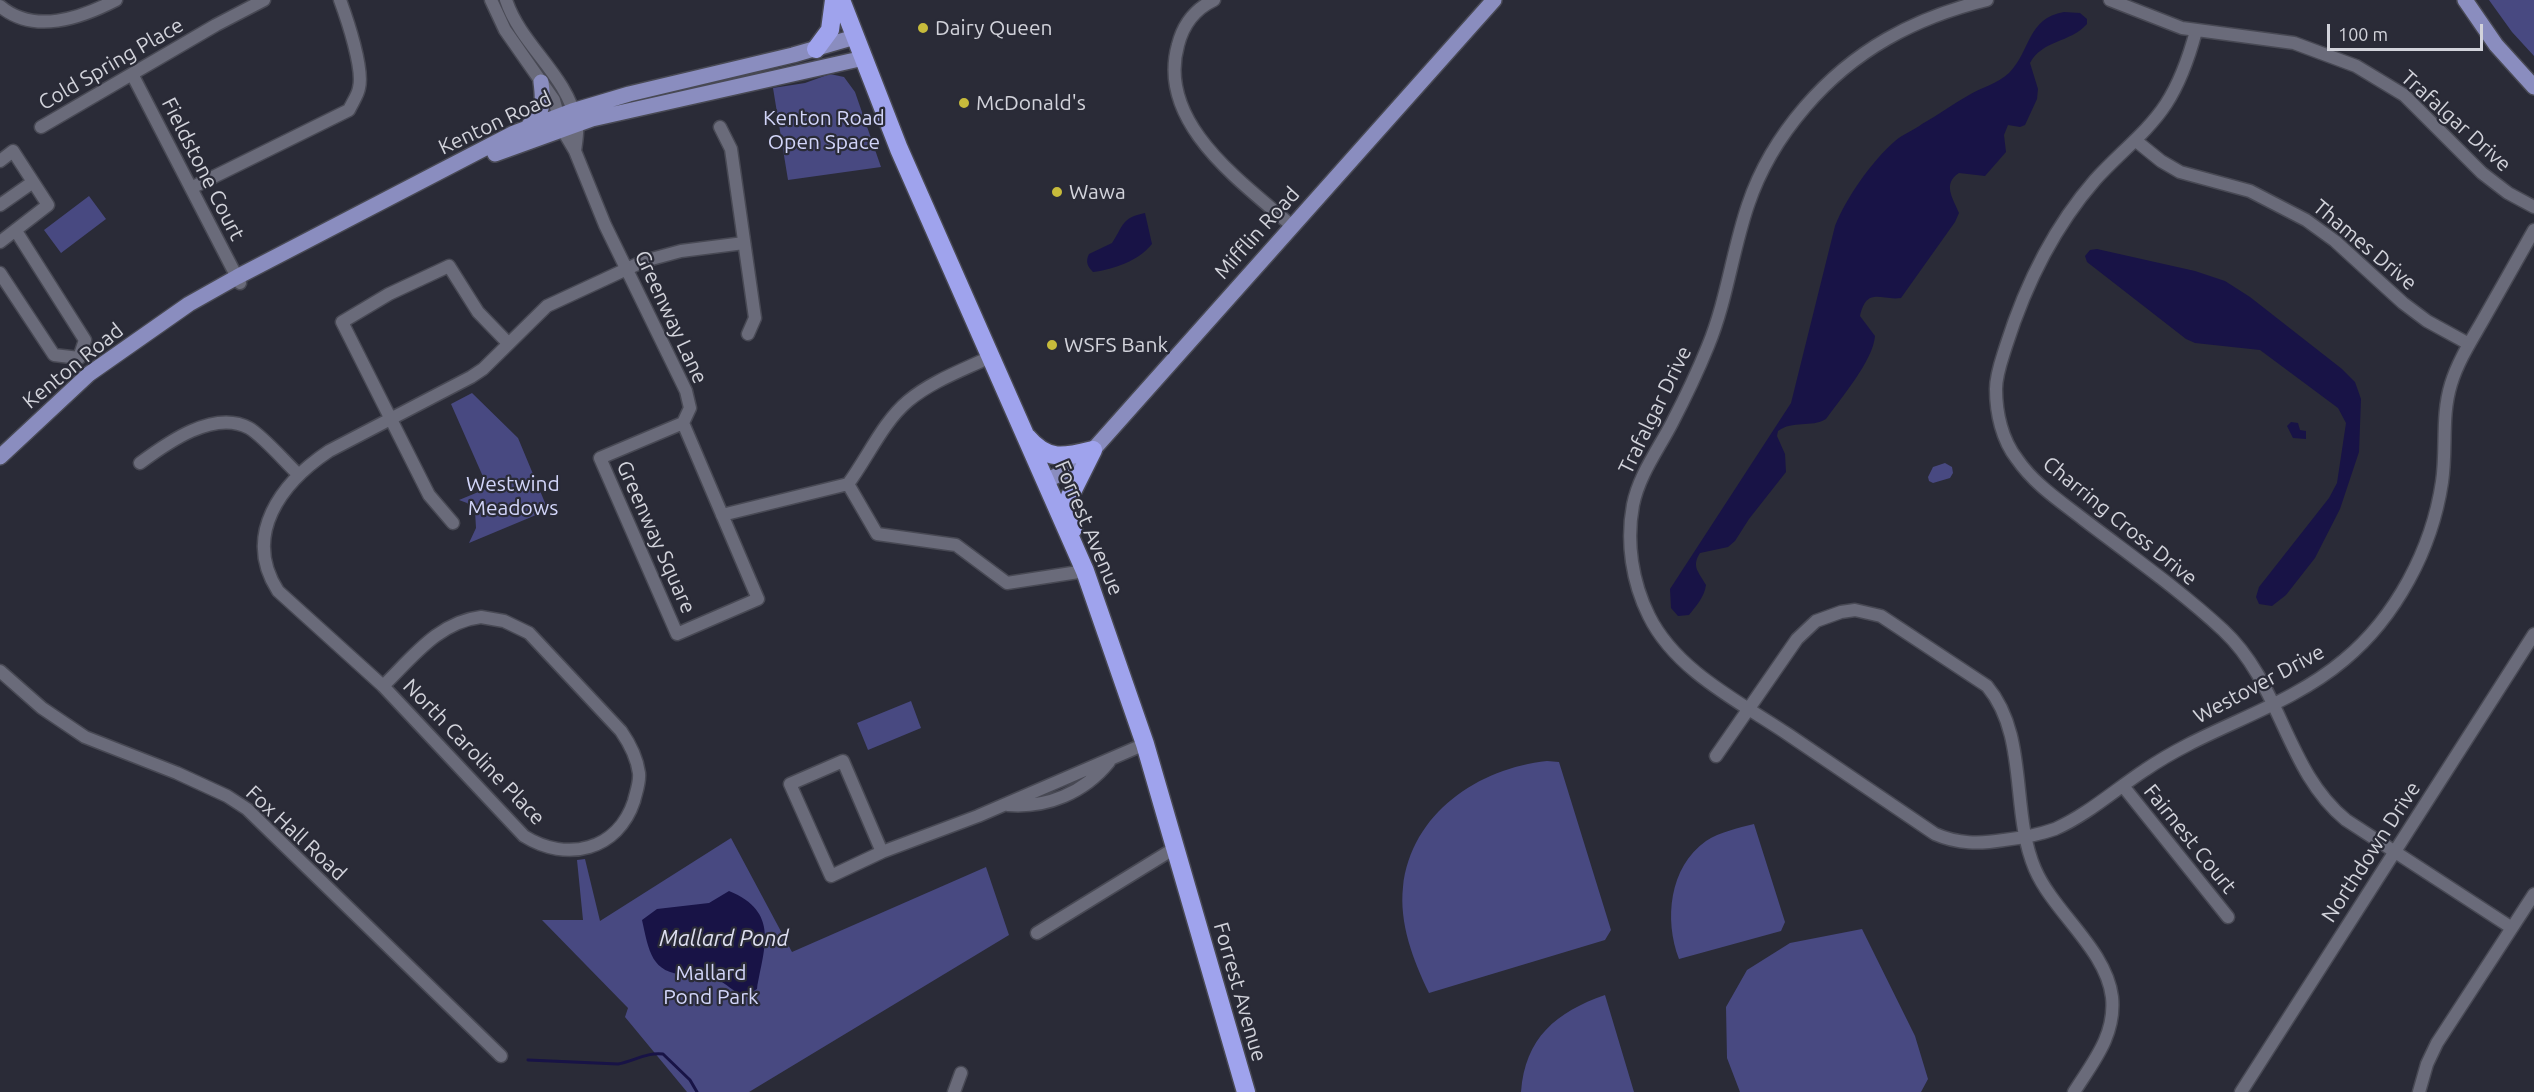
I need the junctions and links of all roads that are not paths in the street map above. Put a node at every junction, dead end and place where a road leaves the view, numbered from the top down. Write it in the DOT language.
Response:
graph roads {
  1 [pos="116,0"];
  2 [pos="264,0"];
  3 [pos="340,0"];
  4 [pos="491,0"];
  5 [pos="506,0"];
  6 [pos="834,0"];
  7 [pos="842,0"];
  8 [pos="1214,0"];
  9 [pos="1987,0"];
  10 [pos="2110,0"];
  11 [pos="2465,0"];
  12 [pos="1493,1"];
  13 [pos="0,6"];
  14 [pos="2196,31"];
  15 [pos="855,37"];
  16 [pos="816,49"];
  17 [pos="864,58"];
  18 [pos="132,74"];
  19 [pos="2530,81"];
  20 [pos="541,82"];
  21 [pos="567,120"];
  22 [pos="41,127"];
  23 [pos="720,127"];
  24 [pos="514,134"];
  25 [pos="2135,140"];
  26 [pos="0,161"];
  27 [pos="33,182"];
  28 [pos="192,188"];
  29 [pos="0,205"];
  30 [pos="2534,207"];
  31 [pos="1292,226"];
  32 [pos="2534,230"];
  33 [pos="16,231"];
  34 [pos="0,242"];
  35 [pos="744,243"];
  36 [pos="627,267"];
  37 [pos="0,273"];
  38 [pos="238,280"];
  39 [pos="748,334"];
  40 [pos="507,342"];
  41 [pos="2469,345"];
  42 [pos="990,357"];
  43 [pos="79,358"];
  44 [pos="89,374"];
  45 [pos="392,419"];
  46 [pos="683,423"];
  47 [pos="1023,433"];
  48 [pos="1093,450"];
  49 [pos="0,457"];
  50 [pos="140,463"];
  51 [pos="299,475"];
  52 [pos="1045,481"];
  53 [pos="848,484"];
  54 [pos="722,515"];
  55 [pos="453,523"];
  56 [pos="1076,552"];
  57 [pos="1085,571"];
  58 [pos="2534,634"];
  59 [pos="0,671"];
  60 [pos="383,686"];
  61 [pos="2274,703"];
  62 [pos="1749,708"];
  63 [pos="1145,744"];
  64 [pos="1716,756"];
  65 [pos="2123,786"];
  66 [pos="2026,837"];
  67 [pos="1175,848"];
  68 [pos="2394,851"];
  69 [pos="882,852"];
  70 [pos="2534,894"];
  71 [pos="2228,917"];
  72 [pos="2512,928"];
  73 [pos="1037,933"];
  74 [pos="501,1056"];
  75 [pos="961,1073"];
  76 [pos="954,1092"];
  77 [pos="1246,1092"];
  78 [pos="2074,1092"];
  79 [pos="2241,1092"];
  80 [pos="2420,1092"];
  1 -- 13 [label="street"];
  2 -- 18 [label="street, Cold Spring Place"];
  3 -- 28 [label="street"];
  4 -- 20 [label="street"];
  5 -- 21 [label="street"];
  6 -- 16 [label="highway"];
  7 -- 15 [label="highway, Forrest Avenue"];
  8 -- 31 [label="street"];
  9 -- 62 [label="street, Trafalgar Drive"];
  10 -- 14 [label="street, Trafalgar Drive"];
  11 -- 19 [label="main road"];
  12 -- 31 [label="main road, Mifflin Road"];
  14 -- 25 [label="street, Charring Cross Drive"];
  14 -- 30 [label="street, Trafalgar Drive"];
  15 -- 16 [label="main road, Kenton Road"];
  15 -- 17 [label="highway, Forrest Avenue"];
  16 -- 21 [label="main road, Kenton Road"];
  17 -- 21 [label="main road, Kenton Road"];
  17 -- 42 [label="highway, Forrest Avenue"];
  18 -- 22 [label="street, Cold Spring Place"];
  18 -- 28 [label="street, Fieldstone Court"];
  20 -- 21 [label="street"];
  20 -- 24 [label="main road"];
  21 -- 24 [label="main road, Kenton Road"];
  21 -- 36 [label="street, Greenway Lane"];
  21 -- 38 [label="main road, Kenton Road"];
  23 -- 35 [label="street"];
  24 -- 38 [label="main road, Kenton Road"];
  25 -- 41 [label="street, Thames Drive"];
  25 -- 61 [label="street, Charring Cross Drive"];
  26 -- 27 [label="street"];
  27 -- 29 [label="street"];
  27 -- 33 [label="street"];
  28 -- 38 [label="street, Fieldstone Court"];
  31 -- 48 [label="main road, Mifflin Road"];
  32 -- 41 [label="street, Westover Drive"];
  33 -- 34 [label="street"];
  33 -- 43 [label="street"];
  35 -- 36 [label="street, North Caroline Place"];
  35 -- 39 [label="street"];
  36 -- 40 [label="street, North Caroline Place"];
  36 -- 46 [label="street, Greenway Lane"];
  37 -- 43 [label="street"];
  38 -- 44 [label="main road, Kenton Road"];
  40 -- 45 [label="street, North Caroline Place"];
  40 -- 45 [label="street"];
  41 -- 61 [label="street, Westover Drive"];
  42 -- 47 [label="highway, Forrest Avenue"];
  42 -- 53 [label="street"];
  43 -- 44 [label="street"];
  44 -- 49 [label="main road, Kenton Road"];
  45 -- 51 [label="street, North Caroline Place"];
  45 -- 55 [label="street"];
  46 -- 54 [label="street"];
  46 -- 54 [label="street, Greenway Square"];
  47 -- 48 [label="highway"];
  47 -- 52 [label="highway, Forrest Avenue"];
  48 -- 52 [label="main road, Mifflin Road"];
  48 -- 56 [label="highway"];
  50 -- 51 [label="street"];
  51 -- 60 [label="street, North Caroline Place"];
  52 -- 56 [label="highway, Forrest Avenue"];
  53 -- 54 [label="street"];
  53 -- 57 [label="street"];
  56 -- 57 [label="highway, Forrest Avenue"];
  57 -- 63 [label="highway, Forrest Avenue"];
  58 -- 68 [label="street, Northdown Drive"];
  59 -- 74 [label="street, Fox Hall Road"];
  60 -- 60 [label="street, North Caroline Place"];
  61 -- 65 [label="street, Westover Drive"];
  61 -- 68 [label="street, Charring Cross Drive"];
  62 -- 64 [label="street"];
  62 -- 66 [label="street, Trafalgar Drive"];
  62 -- 66 [label="street"];
  63 -- 67 [label="highway, Forrest Avenue"];
  63 -- 69 [label="street"];
  65 -- 66 [label="street, Westover Drive"];
  65 -- 71 [label="street, Fairnest Court"];
  66 -- 78 [label="street"];
  67 -- 73 [label="street"];
  67 -- 77 [label="highway, Forrest Avenue"];
  68 -- 72 [label="street, Charring Cross Drive"];
  68 -- 79 [label="street, Northdown Drive"];
  69 -- 69 [label="street"];
  70 -- 72 [label="street"];
  72 -- 80 [label="street"];
  75 -- 76 [label="street"];
}
